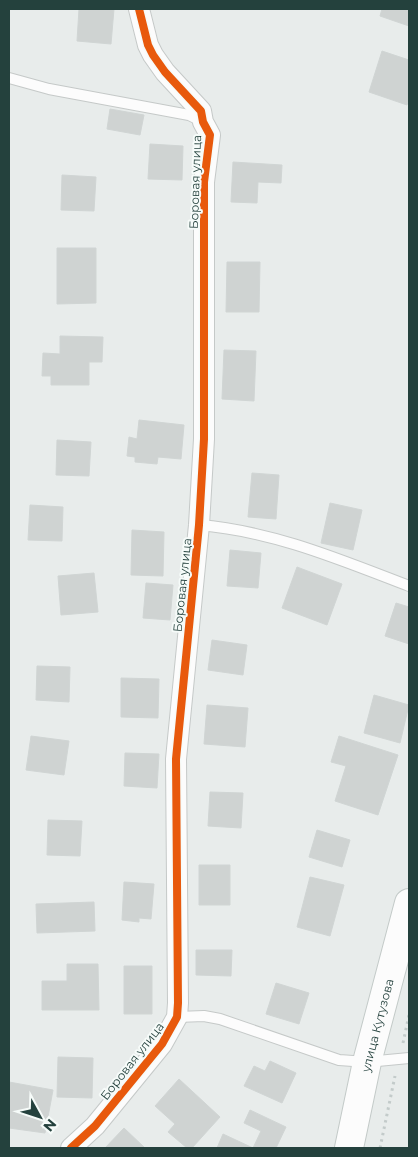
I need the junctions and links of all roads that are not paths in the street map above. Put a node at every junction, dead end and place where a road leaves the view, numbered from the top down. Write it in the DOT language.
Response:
graph roads {
  1 [pos="140,9"];
  2 [pos="9,78"];
  3 [pos="203,122"];
  4 [pos="199,525"];
  5 [pos="409,586"];
  6 [pos="409,903"];
  7 [pos="177,1017"];
  8 [pos="404,1059"];
  9 [pos="367,1062"];
  10 [pos="71,1148"];
  11 [pos="349,1148"];
  1 -- 3 [label="street, Боровая улица"];
  2 -- 3 [label="lane"];
  3 -- 4 [label="street, Боровая улица"];
  4 -- 5 [label="lane"];
  4 -- 7 [label="street, Боровая улица"];
  6 -- 9 [label="main road, улица Кутузова"];
  7 -- 9 [label="lane"];
  7 -- 10 [label="street, Боровая улица"];
  8 -- 9 [label="lane"];
  9 -- 11 [label="main road, улица Кутузова"];
}
